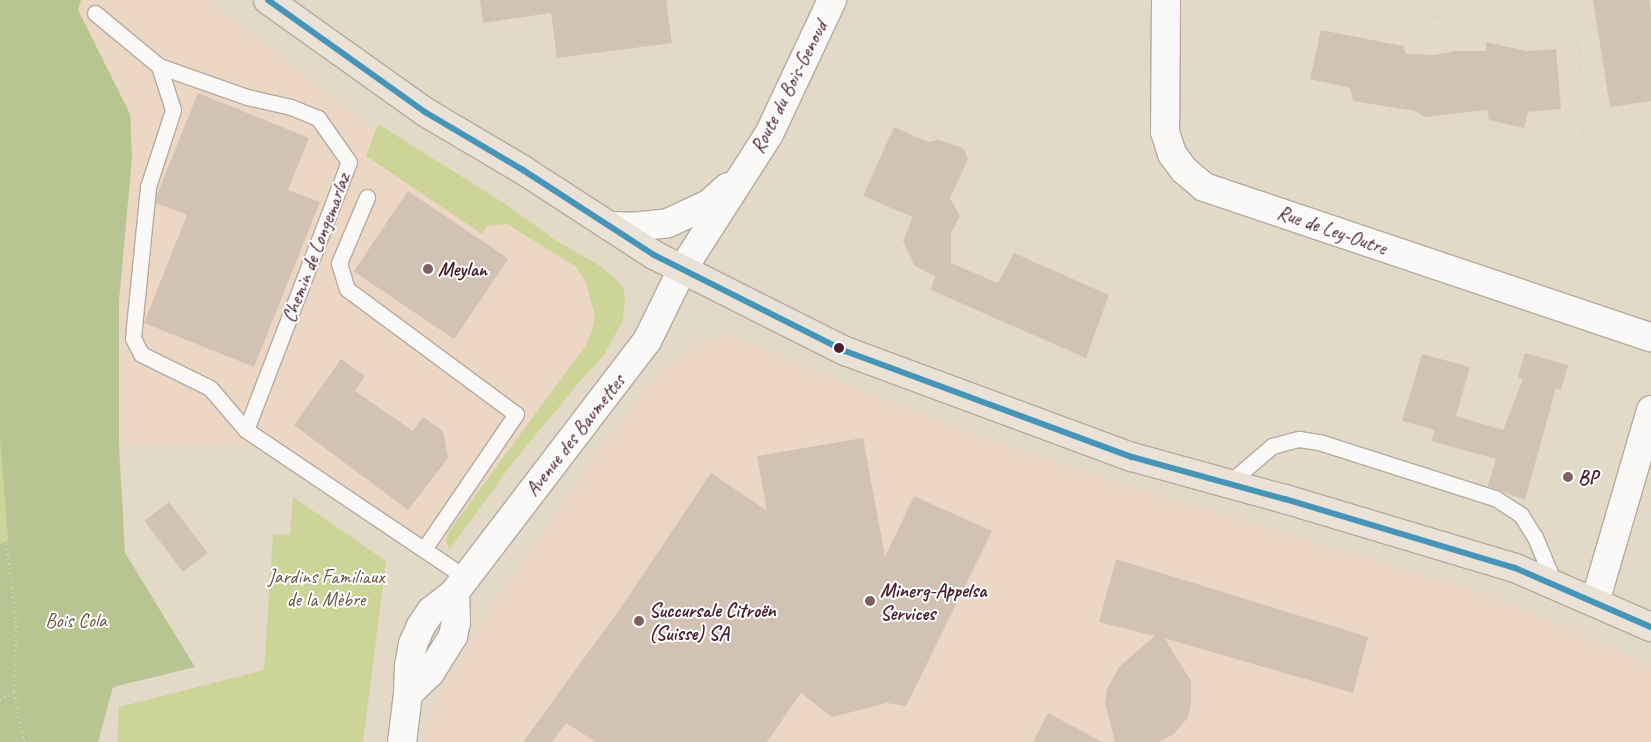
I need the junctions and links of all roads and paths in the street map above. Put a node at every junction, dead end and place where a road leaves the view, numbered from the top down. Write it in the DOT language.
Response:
graph roads {
  1 [pos="268,0"];
  2 [pos="322,0"];
  3 [pos="832,0"];
  4 [pos="1350,0"];
  5 [pos="1360,0"];
  6 [pos="1460,0"];
  7 [pos="1572,0"];
  8 [pos="1166,4"];
  9 [pos="95,13"];
  10 [pos="1435,18"];
  11 [pos="1579,44"];
  12 [pos="159,66"];
  13 [pos="516,132"];
  14 [pos="1651,151"];
  15 [pos="548,152"];
  16 [pos="744,173"];
  17 [pos="589,176"];
  18 [pos="367,197"];
  19 [pos="609,226"];
  20 [pos="682,270"];
  21 [pos="1651,337"];
  22 [pos="1651,410"];
  23 [pos="246,430"];
  24 [pos="1229,483"];
  25 [pos="0,519"];
  26 [pos="424,549"];
  27 [pos="460,585"];
  28 [pos="1555,585"];
  29 [pos="1595,602"];
  30 [pos="1651,627"];
  31 [pos="14,692"];
  32 [pos="0,700"];
  33 [pos="24,742"];
  34 [pos="402,742"];
  1 -- 19 [label="main road"];
  2 -- 13 [label="path"];
  3 -- 16 [label="street, Route du Bois-Genoud"];
  4 -- 8 [label="path"];
  5 -- 10 [label="path"];
  6 -- 10 [label="path"];
  7 -- 11 [label="path"];
  8 -- 21 [label="street, Rue de Ley-Outre"];
  9 -- 12 [label="lane, Chemin de Longemarlaz"];
  10 -- 11 [label="path"];
  11 -- 14 [label="path"];
  12 -- 23 [label="lane"];
  12 -- 23 [label="lane, Chemin de Longemarlaz"];
  15 -- 17 [label="path"];
  16 -- 19 [label="street, Route du Bois-Genoud"];
  16 -- 20 [label="street, Route du Bois-Genoud"];
  18 -- 26 [label="lane"];
  19 -- 20 [label="main road"];
  20 -- 24 [label="main road"];
  20 -- 27 [label="street, Avenue des Baumettes"];
  22 -- 29 [label="street"];
  23 -- 26 [label="lane"];
  24 -- 28 [label="main road"];
  24 -- 28 [label="lane"];
  25 -- 31 [label="path"];
  26 -- 27 [label="lane"];
  27 -- 34 [label="street, Avenue des Baumettes"];
  28 -- 29 [label="main road"];
  29 -- 30 [label="main road"];
  31 -- 32 [label="path"];
  31 -- 33 [label="path"];
}
